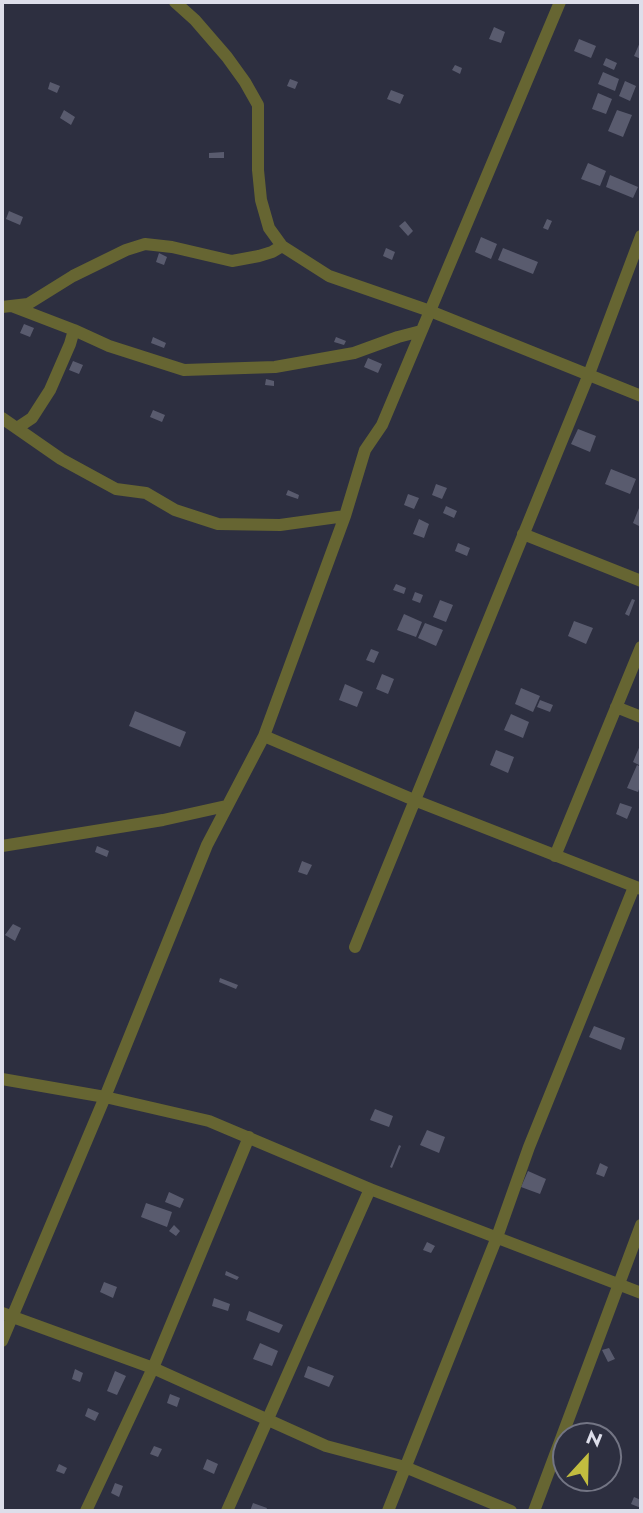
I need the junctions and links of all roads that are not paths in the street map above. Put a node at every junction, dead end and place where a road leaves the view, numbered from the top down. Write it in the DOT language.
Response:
graph roads {
  1 [pos="175,2"];
  2 [pos="560,2"];
  3 [pos="641,236"];
  4 [pos="282,246"];
  5 [pos="6,306"];
  6 [pos="430,311"];
  7 [pos="74,330"];
  8 [pos="421,331"];
  9 [pos="589,374"];
  10 [pos="641,396"];
  11 [pos="2,418"];
  12 [pos="17,428"];
  13 [pos="345,516"];
  14 [pos="523,534"];
  15 [pos="641,581"];
  16 [pos="641,647"];
  17 [pos="616,707"];
  18 [pos="641,717"];
  19 [pos="264,736"];
  20 [pos="414,800"];
  21 [pos="226,806"];
  22 [pos="2,846"];
  23 [pos="555,856"];
  24 [pos="638,888"];
  25 [pos="355,947"];
  26 [pos="2,1079"];
  27 [pos="105,1097"];
  28 [pos="249,1137"];
  29 [pos="370,1189"];
  30 [pos="641,1225"];
  31 [pos="497,1237"];
  32 [pos="620,1285"];
  33 [pos="641,1293"];
  34 [pos="7,1315"];
  35 [pos="2,1341"];
  36 [pos="153,1368"];
  37 [pos="268,1420"];
  38 [pos="405,1467"];
  39 [pos="86,1511"];
  40 [pos="227,1511"];
  41 [pos="388,1511"];
  42 [pos="511,1511"];
  43 [pos="534,1511"];
  1 -- 4 [label="street"];
  2 -- 6 [label="street"];
  3 -- 9 [label="street"];
  4 -- 5 [label="street"];
  4 -- 6 [label="street"];
  5 -- 7 [label="street"];
  6 -- 8 [label="street"];
  6 -- 9 [label="street"];
  7 -- 8 [label="street"];
  7 -- 12 [label="street"];
  8 -- 13 [label="street"];
  9 -- 10 [label="street"];
  9 -- 14 [label="street"];
  11 -- 12 [label="street"];
  12 -- 13 [label="street"];
  13 -- 19 [label="street"];
  14 -- 15 [label="street"];
  14 -- 20 [label="street"];
  16 -- 17 [label="street"];
  17 -- 18 [label="street"];
  17 -- 23 [label="street"];
  19 -- 20 [label="street"];
  19 -- 21 [label="street"];
  20 -- 23 [label="street"];
  20 -- 25 [label="street"];
  21 -- 22 [label="street"];
  21 -- 27 [label="street"];
  23 -- 24 [label="street"];
  24 -- 31 [label="street"];
  26 -- 27 [label="street"];
  27 -- 28 [label="street"];
  27 -- 34 [label="street"];
  28 -- 29 [label="street"];
  28 -- 36 [label="street"];
  29 -- 31 [label="street"];
  29 -- 37 [label="street"];
  30 -- 32 [label="street"];
  31 -- 32 [label="street"];
  31 -- 38 [label="street"];
  32 -- 33 [label="street"];
  32 -- 43 [label="street"];
  34 -- 35 [label="street"];
  34 -- 36 [label="street"];
  36 -- 37 [label="street"];
  36 -- 39 [label="street"];
  37 -- 38 [label="street"];
  37 -- 40 [label="street"];
  38 -- 41 [label="street"];
  38 -- 42 [label="street"];
}
